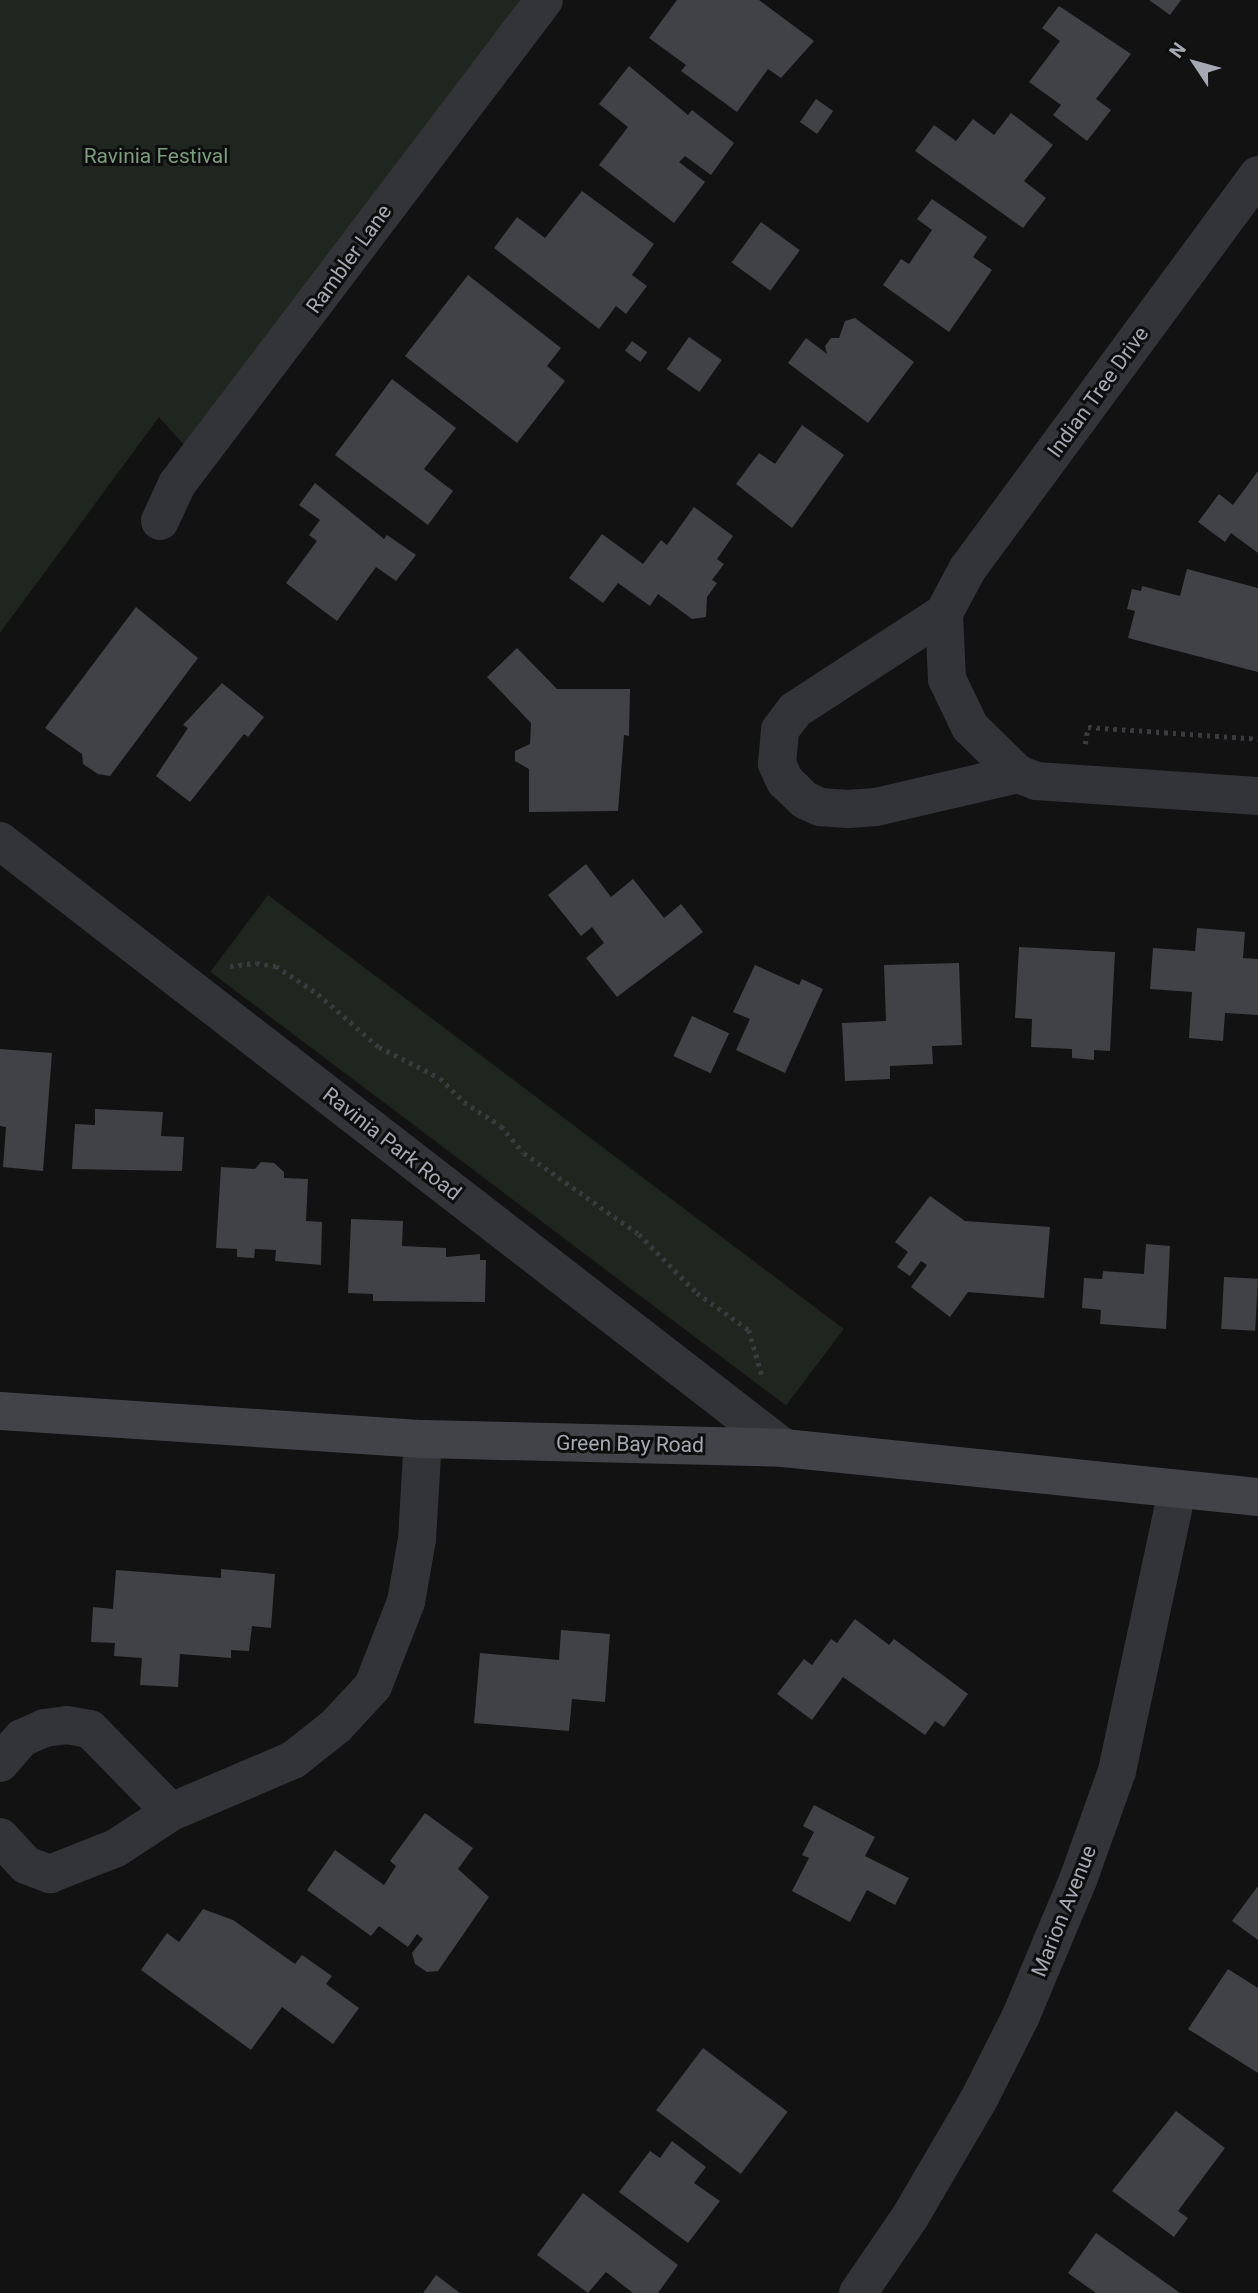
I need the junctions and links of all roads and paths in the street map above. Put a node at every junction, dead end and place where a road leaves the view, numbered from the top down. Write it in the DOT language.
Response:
graph roads {
  1 [pos="544,0"];
  2 [pos="1258,175"];
  3 [pos="160,520"];
  4 [pos="944,613"];
  5 [pos="1258,739"];
  6 [pos="1018,774"];
  7 [pos="1080,783"];
  8 [pos="1258,796"];
  9 [pos="0,841"];
  10 [pos="189,987"];
  11 [pos="766,1386"];
  12 [pos="0,1411"];
  13 [pos="423,1439"];
  14 [pos="784,1448"];
  15 [pos="1177,1492"];
  16 [pos="1258,1497"];
  17 [pos="0,1763"];
  18 [pos="171,1812"];
  19 [pos="0,1837"];
  20 [pos="858,2293"];
  1 -- 3 [label="street, Rambler Lane"];
  2 -- 4 [label="street, Indian Tree Drive"];
  4 -- 6 [label="street"];
  4 -- 6 [label="street, Indian Tree Drive"];
  5 -- 7 [label="path"];
  6 -- 7 [label="street, Indian Tree Drive"];
  7 -- 8 [label="street, Indian Tree Drive"];
  9 -- 10 [label="street, Ravinia Park Road"];
  10 -- 11 [label="path"];
  10 -- 14 [label="street, Ravinia Park Road"];
  12 -- 13 [label="main road, Green Bay Road"];
  13 -- 14 [label="main road, Green Bay Road"];
  13 -- 18 [label="street"];
  14 -- 15 [label="main road, Green Bay Road"];
  15 -- 16 [label="main road, Green Bay Road"];
  15 -- 20 [label="street, Marion Avenue"];
  17 -- 18 [label="street"];
  18 -- 19 [label="street"];
}
